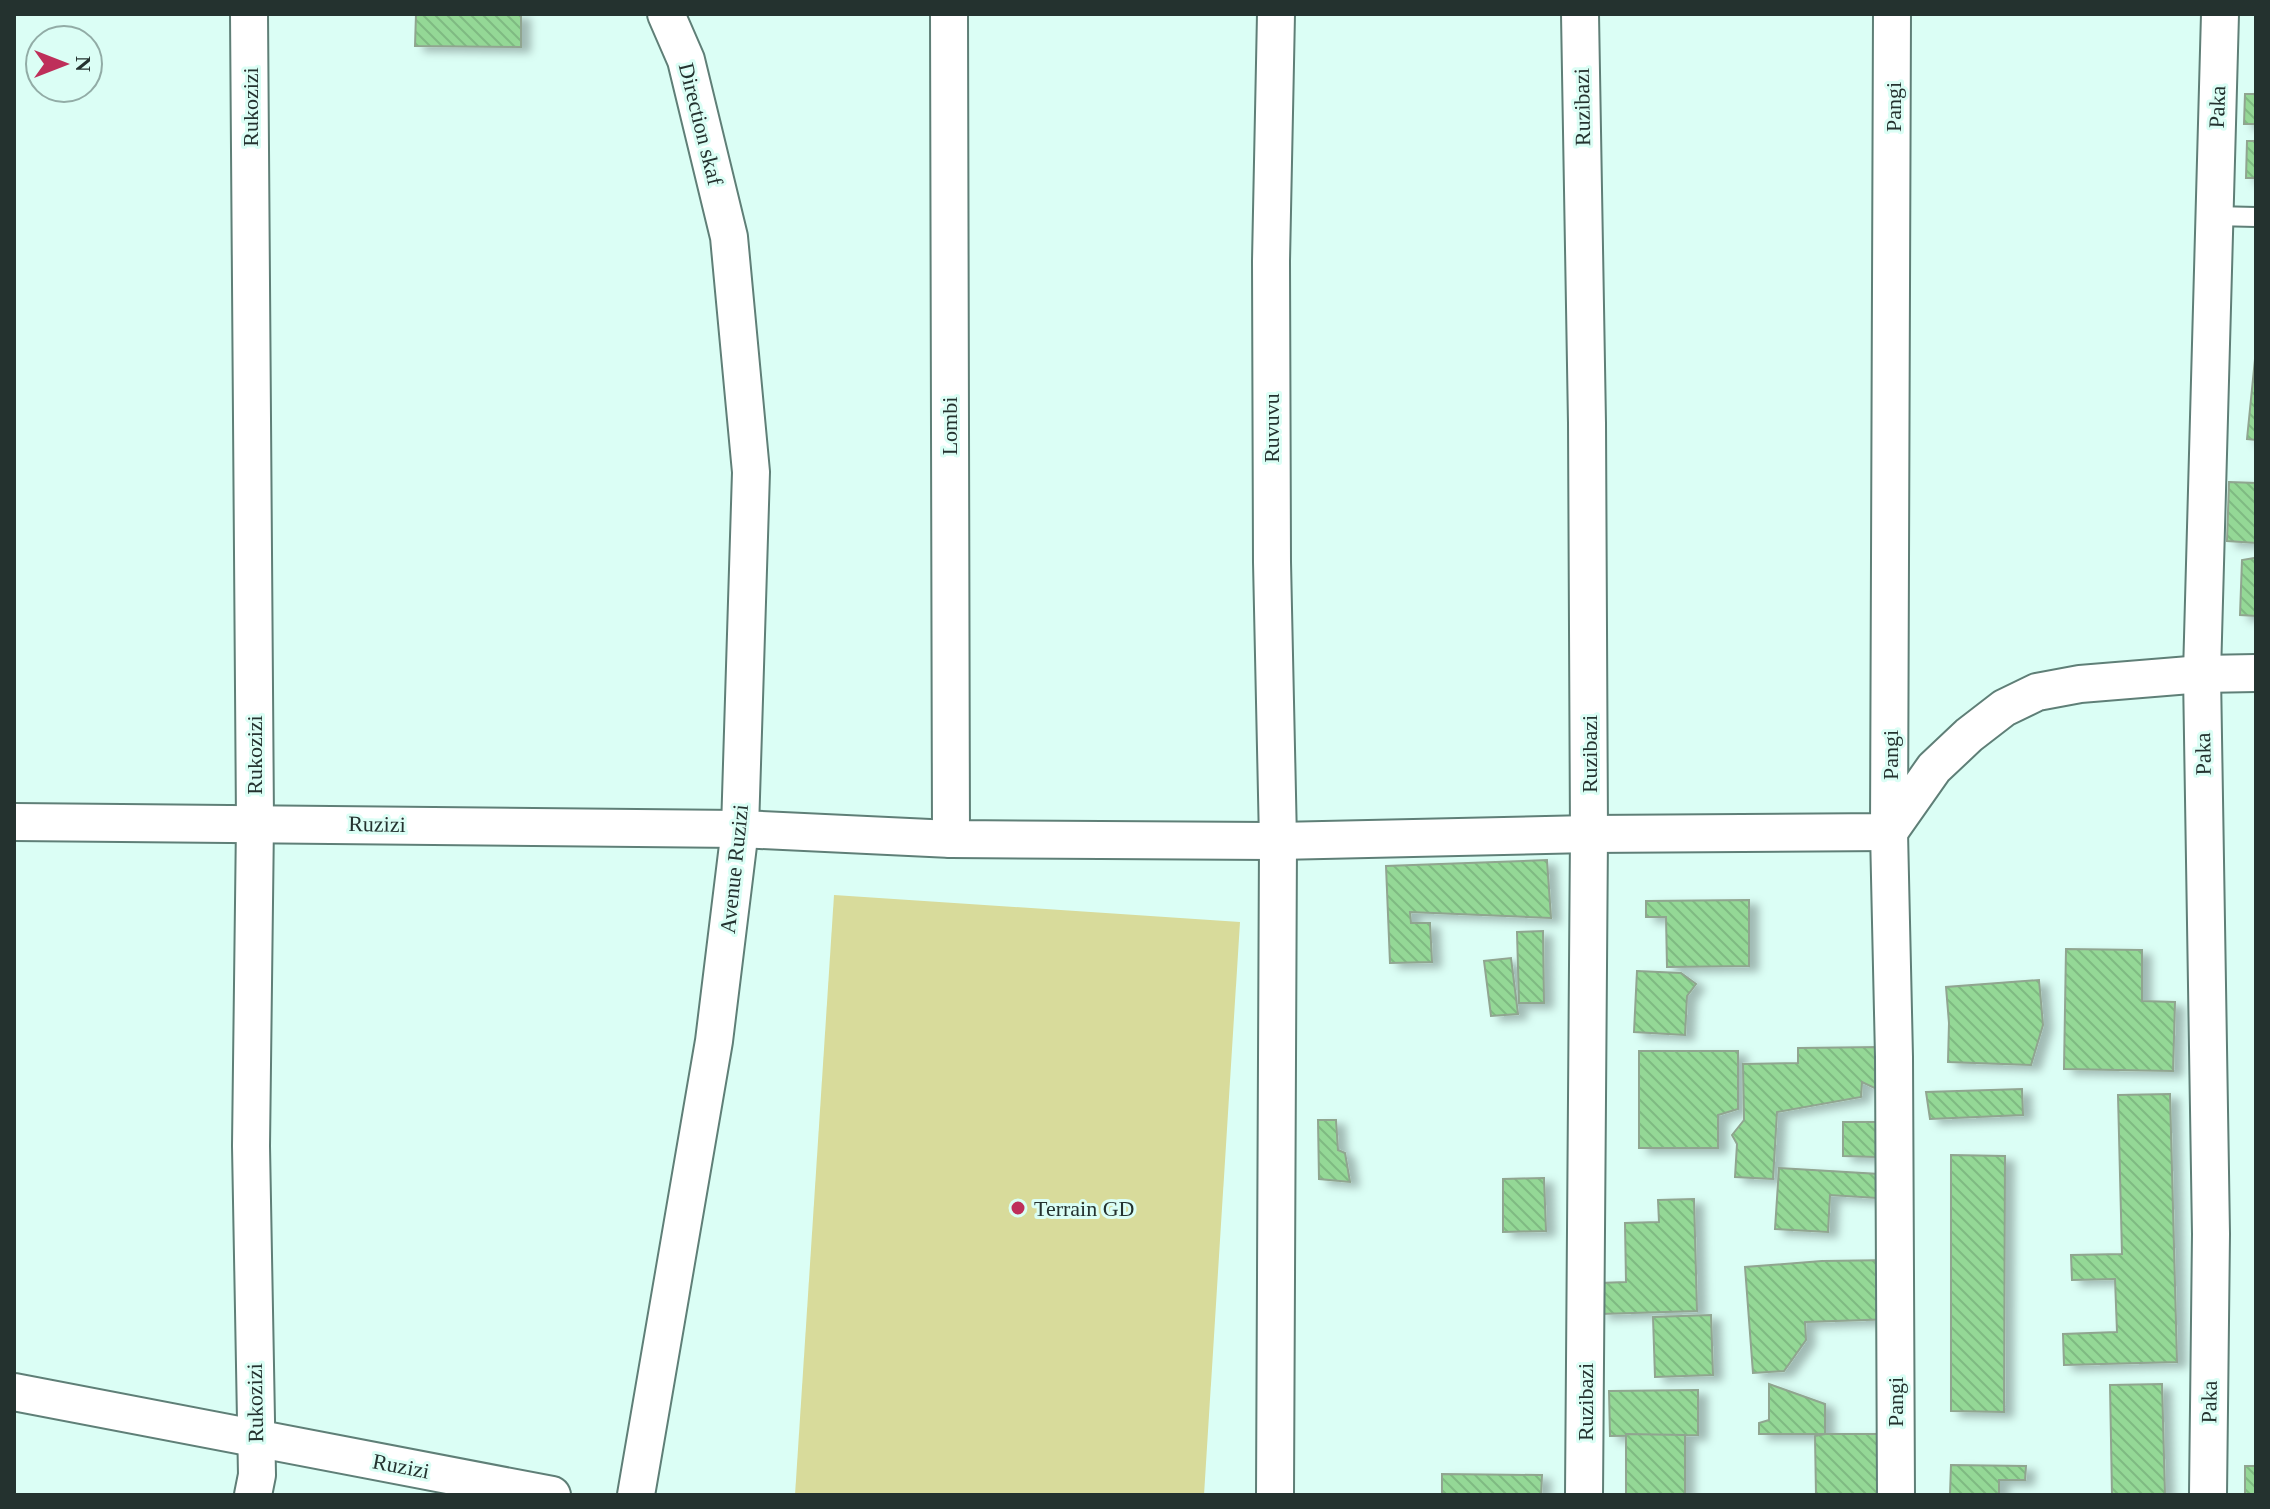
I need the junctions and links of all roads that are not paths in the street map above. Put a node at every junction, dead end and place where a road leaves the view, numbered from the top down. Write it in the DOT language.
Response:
graph roads {
  1 [pos="249,14"];
  2 [pos="666,14"];
  3 [pos="949,14"];
  4 [pos="1276,14"];
  5 [pos="1580,14"];
  6 [pos="1892,14"];
  7 [pos="2220,14"];
  8 [pos="2214,216"];
  9 [pos="2256,217"];
  10 [pos="729,237"];
  11 [pos="2256,673"];
  12 [pos="2202,674"];
  13 [pos="14,822"];
  14 [pos="255,822"];
  15 [pos="740,829"];
  16 [pos="1889,832"];
  17 [pos="1589,834"];
  18 [pos="951,839"];
  19 [pos="1278,841"];
  20 [pos="14,1392"];
  21 [pos="255,1438"];
  22 [pos="253,1495"];
  23 [pos="552,1495"];
  24 [pos="636,1495"];
  25 [pos="1275,1495"];
  26 [pos="1584,1495"];
  27 [pos="1896,1495"];
  28 [pos="2208,1495"];
  1 -- 14 [label="street, Rukozizi"];
  2 -- 10 [label="street, Direction skaf"];
  3 -- 18 [label="street, Lombi"];
  4 -- 19 [label="street, Ruvuvu"];
  5 -- 17 [label="street, Ruzibazi"];
  6 -- 16 [label="street, Pangi"];
  7 -- 8 [label="street, Paka"];
  8 -- 9 [label="lane"];
  8 -- 12 [label="street, Paka"];
  10 -- 15 [label="street, Avenue Ruzizi"];
  11 -- 12 [label="street"];
  12 -- 16 [label="street"];
  12 -- 28 [label="street, Paka"];
  13 -- 14 [label="street, Ruzizi"];
  14 -- 15 [label="street, Ruzizi"];
  14 -- 21 [label="street, Rukozizi"];
  15 -- 18 [label="street, Ruzizi"];
  15 -- 24 [label="street, Avenue Ruzizi"];
  16 -- 17 [label="street, Ruzizi"];
  16 -- 27 [label="street, Pangi"];
  17 -- 19 [label="street, Ruzizi"];
  17 -- 26 [label="street, Ruzibazi"];
  18 -- 19 [label="street, Ruzizi"];
  19 -- 25 [label="street, Ruvuvu"];
  20 -- 21 [label="street, Ruzizi"];
  21 -- 22 [label="street, Rukozizi"];
  21 -- 23 [label="street, Ruzizi"];
}
